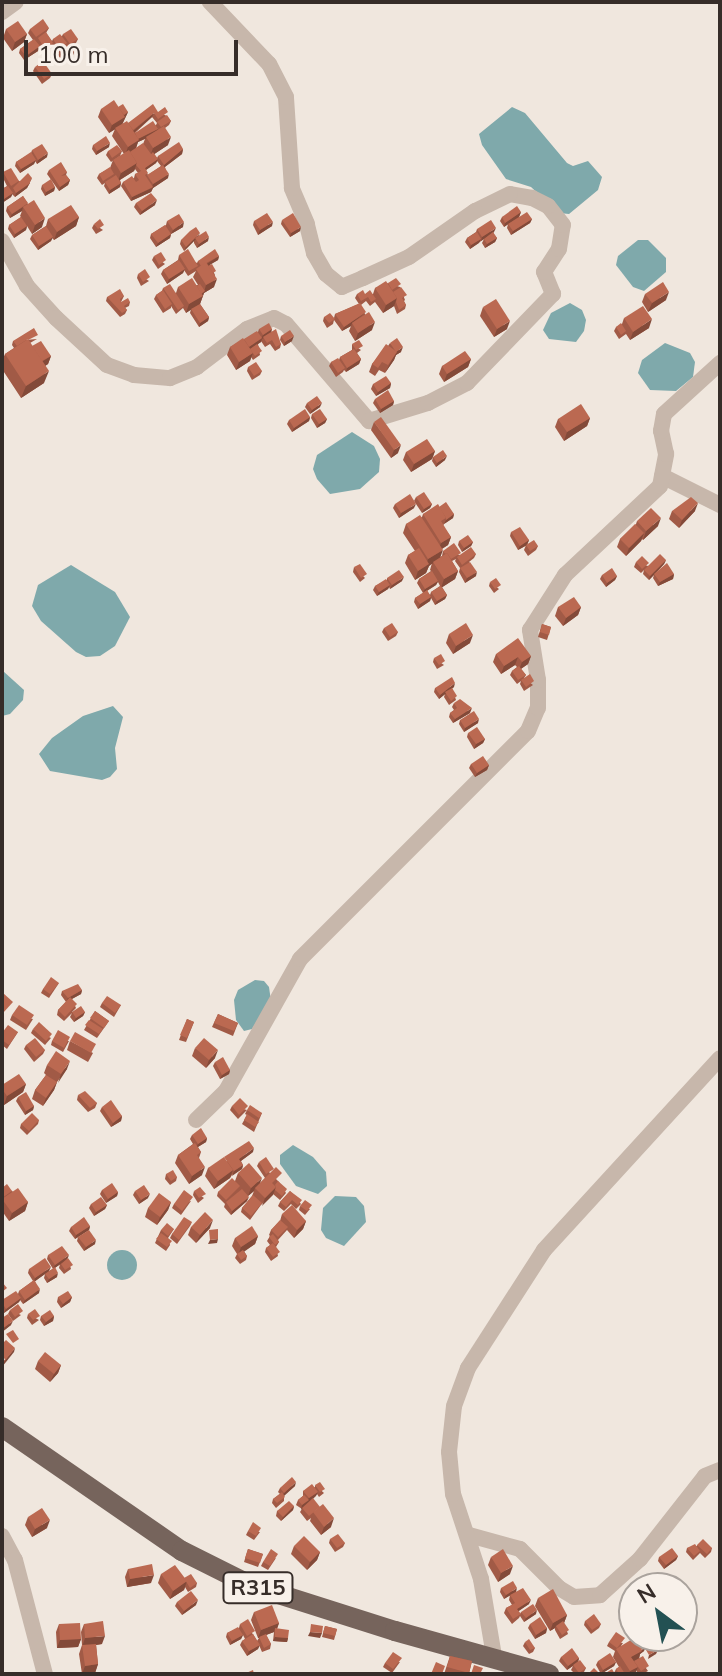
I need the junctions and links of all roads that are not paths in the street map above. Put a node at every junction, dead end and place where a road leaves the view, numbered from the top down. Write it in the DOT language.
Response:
graph roads {
  1 [pos="16,2"];
  2 [pos="210,2"];
  3 [pos="2,12"];
  4 [pos="2,241"];
  5 [pos="720,363"];
  6 [pos="662,476"];
  7 [pos="720,505"];
  8 [pos="720,1058"];
  9 [pos="196,1120"];
  10 [pos="2,1427"];
  11 [pos="720,1470"];
  12 [pos="469,1535"];
  13 [pos="2,1536"];
  14 [pos="509,1664"];
  15 [pos="45,1674"];
  16 [pos="549,1674"];
  1 -- 3 [label="street"];
  2 -- 4 [label="street"];
  5 -- 6 [label="street"];
  6 -- 7 [label="street"];
  6 -- 9 [label="street"];
  8 -- 12 [label="street"];
  10 -- 14 [label="main road, R315"];
  11 -- 12 [label="street"];
  12 -- 14 [label="street"];
  13 -- 15 [label="street"];
  14 -- 16 [label="main road, R315"];
}
